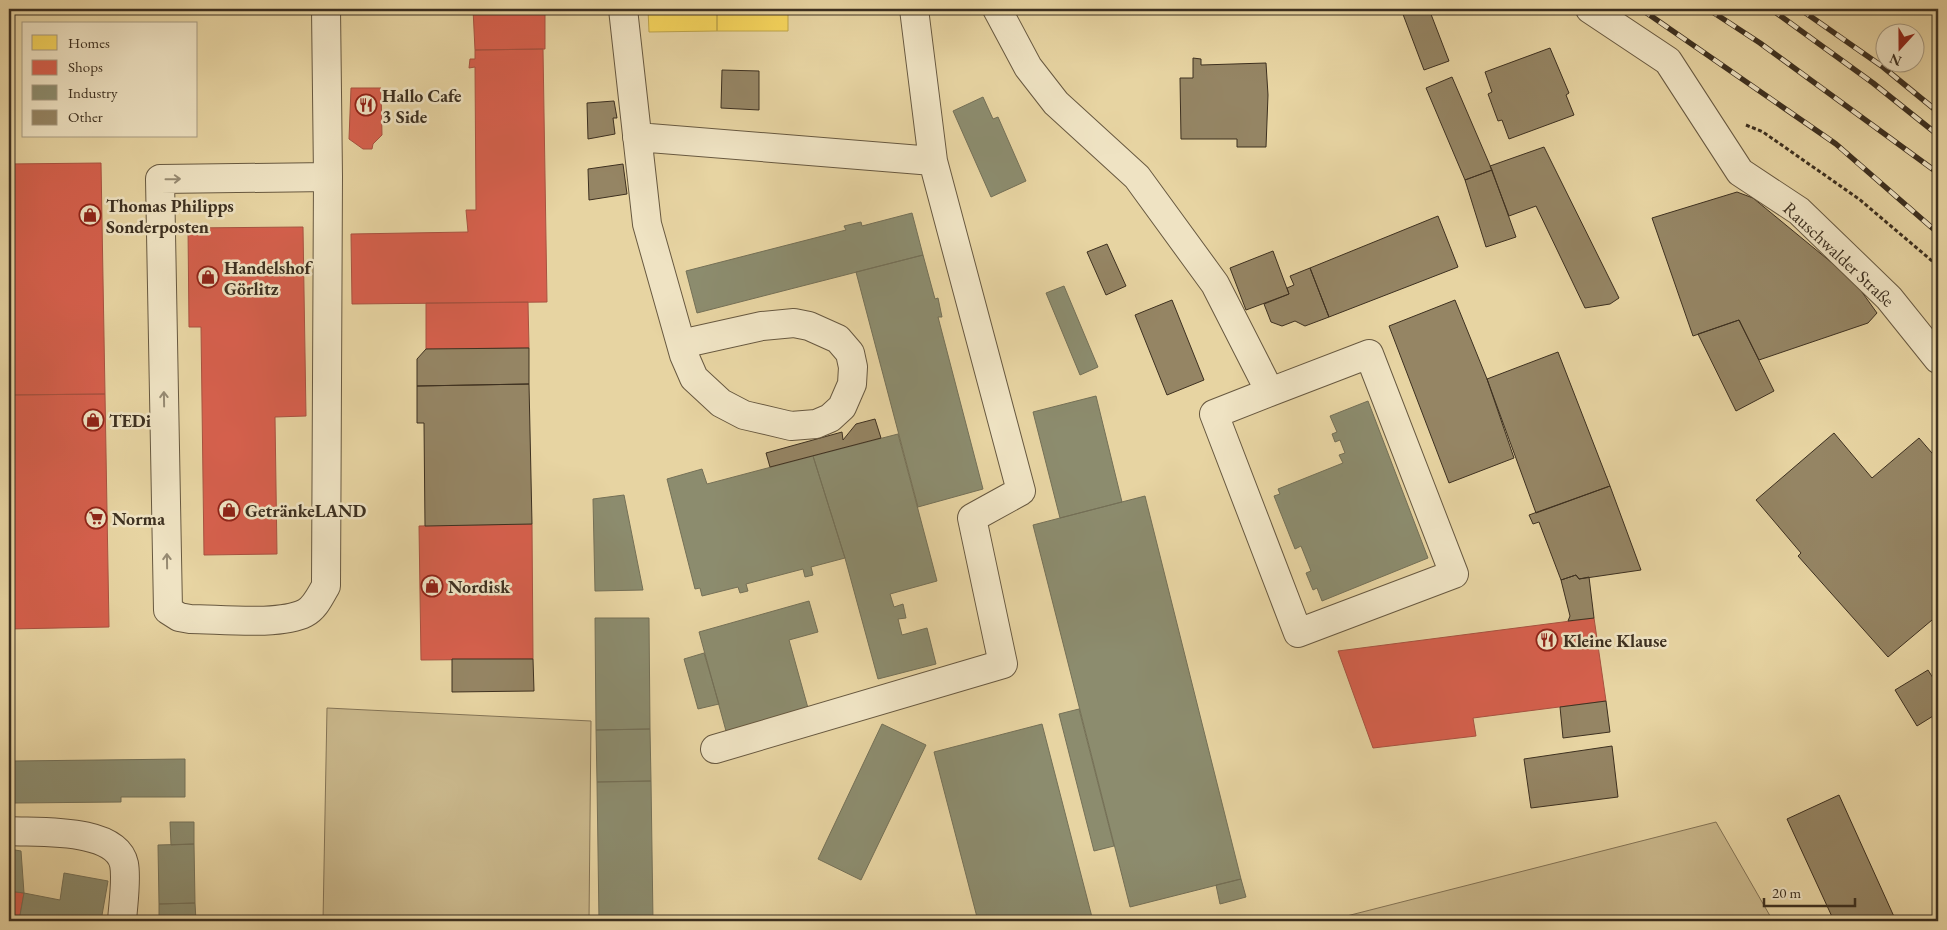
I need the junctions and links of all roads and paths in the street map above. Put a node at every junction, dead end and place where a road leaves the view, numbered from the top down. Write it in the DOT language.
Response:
graph roads {
  1 [pos="326,9"];
  2 [pos="624,9"];
  3 [pos="914,9"];
  4 [pos="997,9"];
  5 [pos="1590,9"];
  6 [pos="1737,121"];
  7 [pos="637,137"];
  8 [pos="933,161"];
  9 [pos="328,177"];
  10 [pos="1938,266"];
  11 [pos="681,344"];
  12 [pos="1938,358"];
  13 [pos="1270,392"];
  14 [pos="715,749"];
  15 [pos="9,831"];
  16 [pos="122,921"];
  1 -- 9 [label="street"];
  2 -- 7 [label="street"];
  3 -- 8 [label="street"];
  4 -- 13 [label="street"];
  5 -- 12 [label="street, Rauschwalder Straße"];
  6 -- 10 [label="path"];
  7 -- 8 [label="street"];
  7 -- 11 [label="street"];
  8 -- 14 [label="street"];
  9 -- 9 [label="street, one-way"];
  11 -- 11 [label="street"];
  13 -- 13 [label="street"];
  15 -- 16 [label="street"];
}
